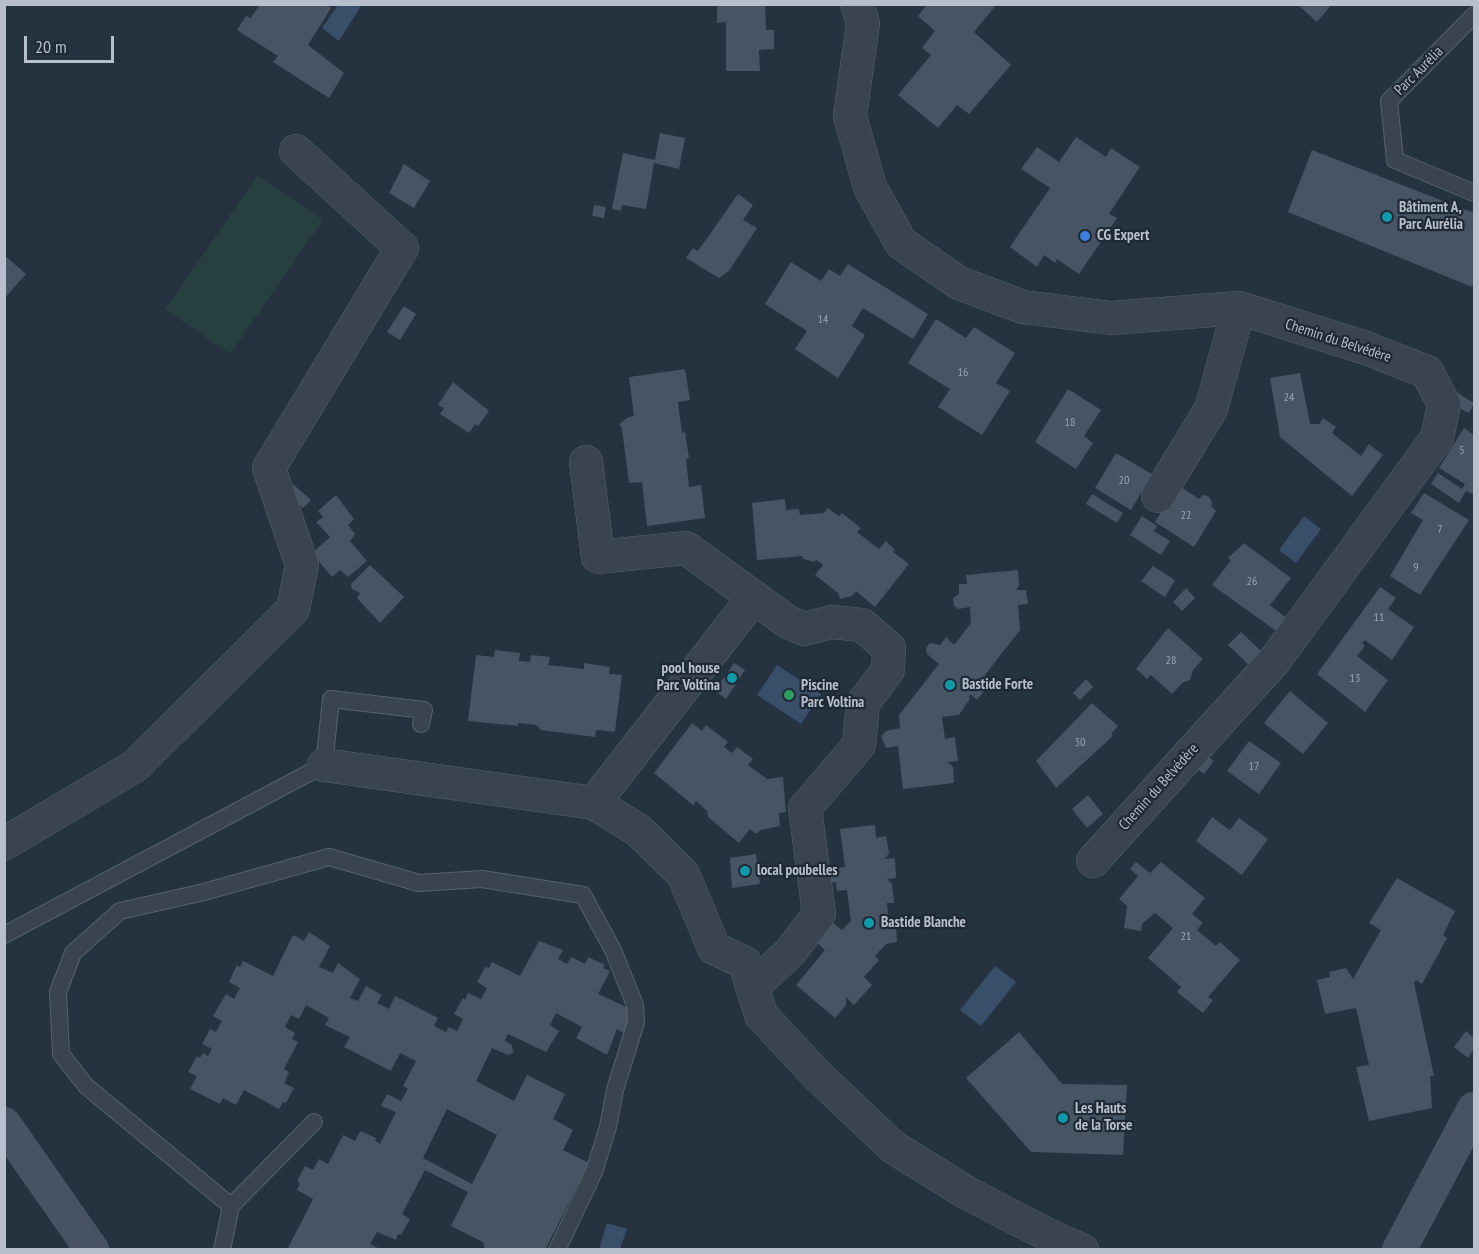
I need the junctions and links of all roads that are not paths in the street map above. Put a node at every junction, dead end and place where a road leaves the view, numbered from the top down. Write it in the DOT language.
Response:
graph roads {
  1 [pos="857,4"];
  2 [pos="1474,15"];
  3 [pos="296,151"];
  4 [pos="1474,193"];
  5 [pos="1239,308"];
  6 [pos="586,462"];
  7 [pos="1158,496"];
  8 [pos="754,597"];
  9 [pos="421,724"];
  10 [pos="324,765"];
  11 [pos="594,803"];
  12 [pos="4,844"];
  13 [pos="1093,861"];
  14 [pos="4,935"];
  15 [pos="753,988"];
  16 [pos="1474,1109"];
  17 [pos="314,1122"];
  18 [pos="4,1124"];
  19 [pos="231,1206"];
  20 [pos="92,1250"];
  21 [pos="222,1250"];
  22 [pos="557,1250"];
  23 [pos="1082,1250"];
  24 [pos="1399,1250"];
  1 -- 5 [label="street, Chemin du Belvédère"];
  2 -- 4 [label="lane, Parc Aurélia"];
  3 -- 12 [label="street"];
  5 -- 7 [label="street"];
  5 -- 13 [label="street, Chemin du Belvédère"];
  6 -- 8 [label="street"];
  8 -- 11 [label="street"];
  8 -- 15 [label="street"];
  9 -- 10 [label="lane"];
  10 -- 11 [label="street"];
  10 -- 14 [label="lane"];
  11 -- 15 [label="street"];
  15 -- 23 [label="street"];
  16 -- 24 [label="street"];
  17 -- 19 [label="lane"];
  18 -- 20 [label="street"];
  19 -- 21 [label="lane"];
  19 -- 22 [label="lane"];
}
